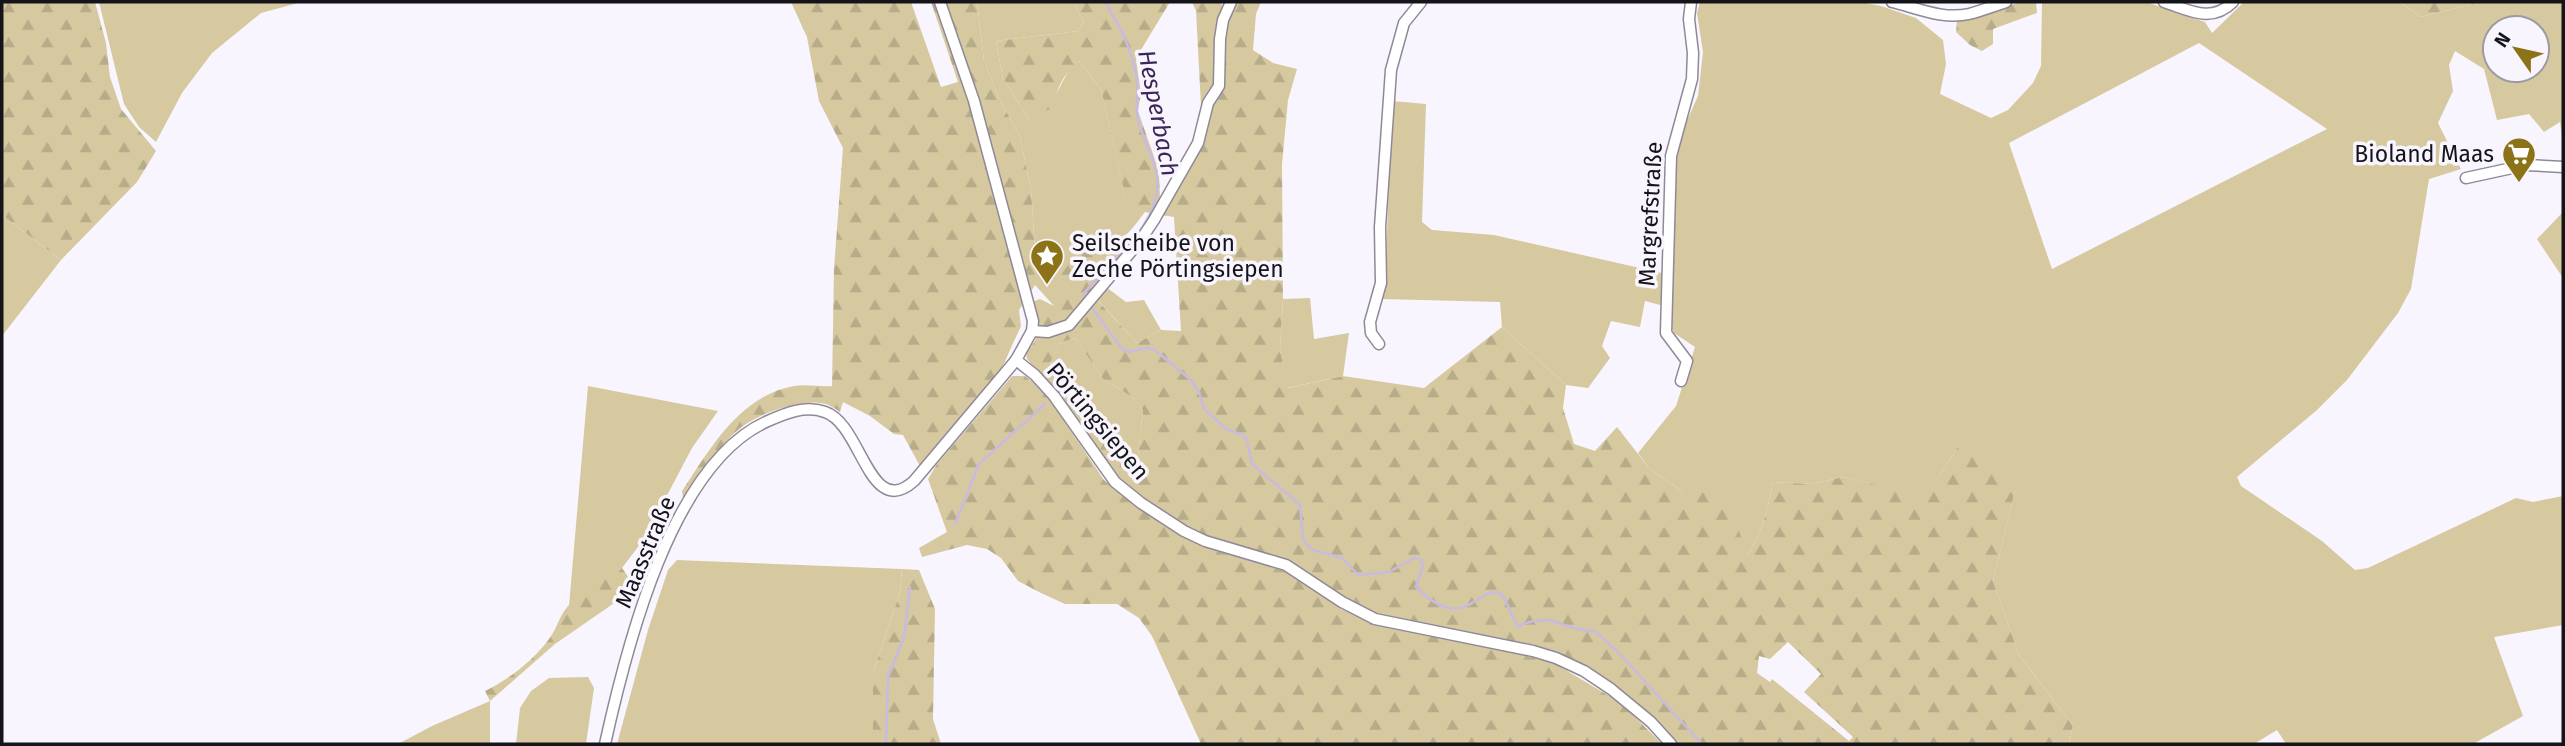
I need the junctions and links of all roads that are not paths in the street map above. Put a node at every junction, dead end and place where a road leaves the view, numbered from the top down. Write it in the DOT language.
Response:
graph roads {
  1 [pos="940,2"];
  2 [pos="1231,2"];
  3 [pos="1421,2"];
  4 [pos="1691,2"];
  5 [pos="1892,2"];
  6 [pos="2006,2"];
  7 [pos="2164,2"];
  8 [pos="2233,2"];
  9 [pos="2563,167"];
  10 [pos="2466,178"];
  11 [pos="1032,331"];
  12 [pos="1379,344"];
  13 [pos="1016,360"];
  14 [pos="1681,381"];
  15 [pos="605,744"];
  16 [pos="1671,744"];
  1 -- 11 [label="street"];
  2 -- 11 [label="street"];
  3 -- 12 [label="street"];
  4 -- 14 [label="street, Margrefstraße"];
  5 -- 6 [label="street"];
  7 -- 8 [label="street"];
  9 -- 10 [label="street"];
  11 -- 13 [label="street, Pörtingsiepen"];
  13 -- 15 [label="street, Maasstraße"];
  13 -- 16 [label="street, Pörtingsiepen"];
}
